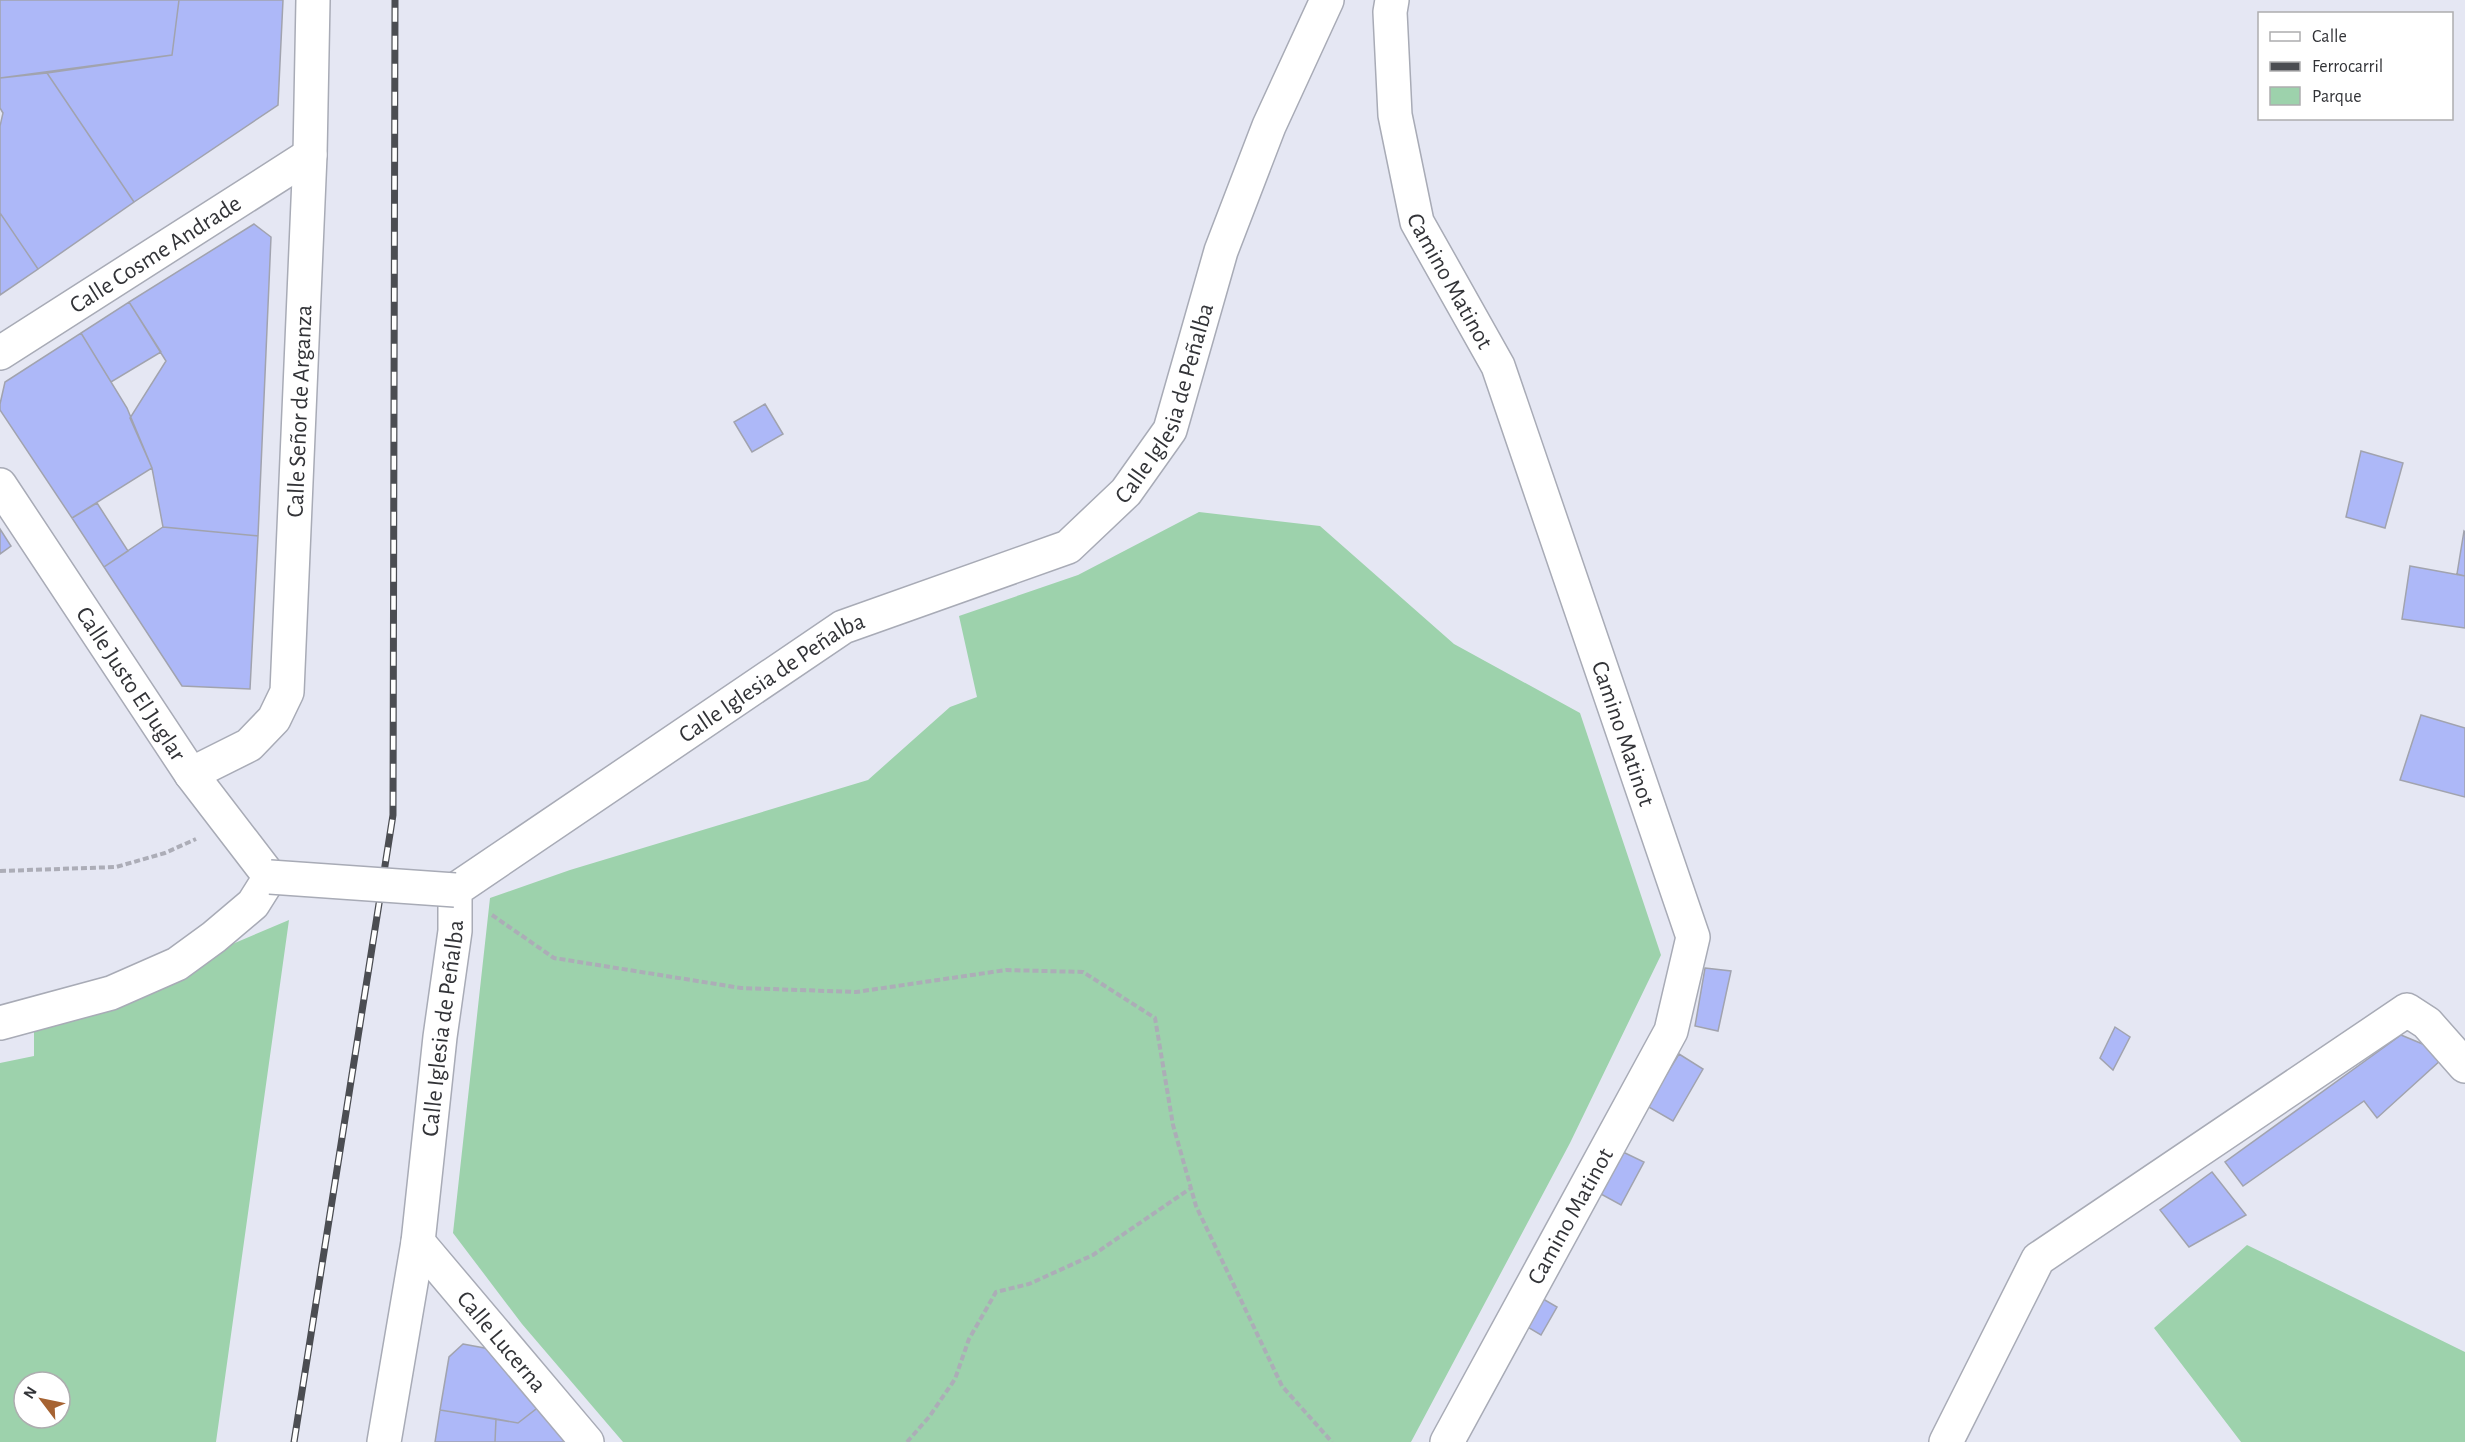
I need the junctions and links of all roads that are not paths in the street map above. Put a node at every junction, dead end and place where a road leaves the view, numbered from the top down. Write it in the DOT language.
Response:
graph roads {
  1 [pos="313,0"];
  2 [pos="1327,0"];
  3 [pos="1392,0"];
  4 [pos="310,155"];
  5 [pos="0,353"];
  6 [pos="0,485"];
  7 [pos="191,774"];
  8 [pos="270,878"];
  9 [pos="455,890"];
  10 [pos="0,1023"];
  11 [pos="2465,1066"];
  12 [pos="418,1242"];
  13 [pos="384,1442"];
  14 [pos="587,1442"];
  15 [pos="1447,1442"];
  16 [pos="1946,1442"];
  1 -- 4 [label="street, Calle Señor de Arganza"];
  2 -- 9 [label="street, Calle Iglesia de Peñalba"];
  3 -- 15 [label="street, Camino Matinot"];
  4 -- 5 [label="street, Calle Cosme Andrade"];
  4 -- 7 [label="street, Calle Señor de Arganza"];
  6 -- 7 [label="street, Calle Justo El Juglar"];
  7 -- 8 [label="street, Calle Justo El Juglar"];
  8 -- 9 [label="street, bridge"];
  8 -- 10 [label="street"];
  9 -- 12 [label="street, Calle Iglesia de Peñalba"];
  11 -- 16 [label="street"];
  12 -- 13 [label="street, Calle Iglesia de Peñalba"];
  12 -- 14 [label="street, Calle Lucerna"];
}
